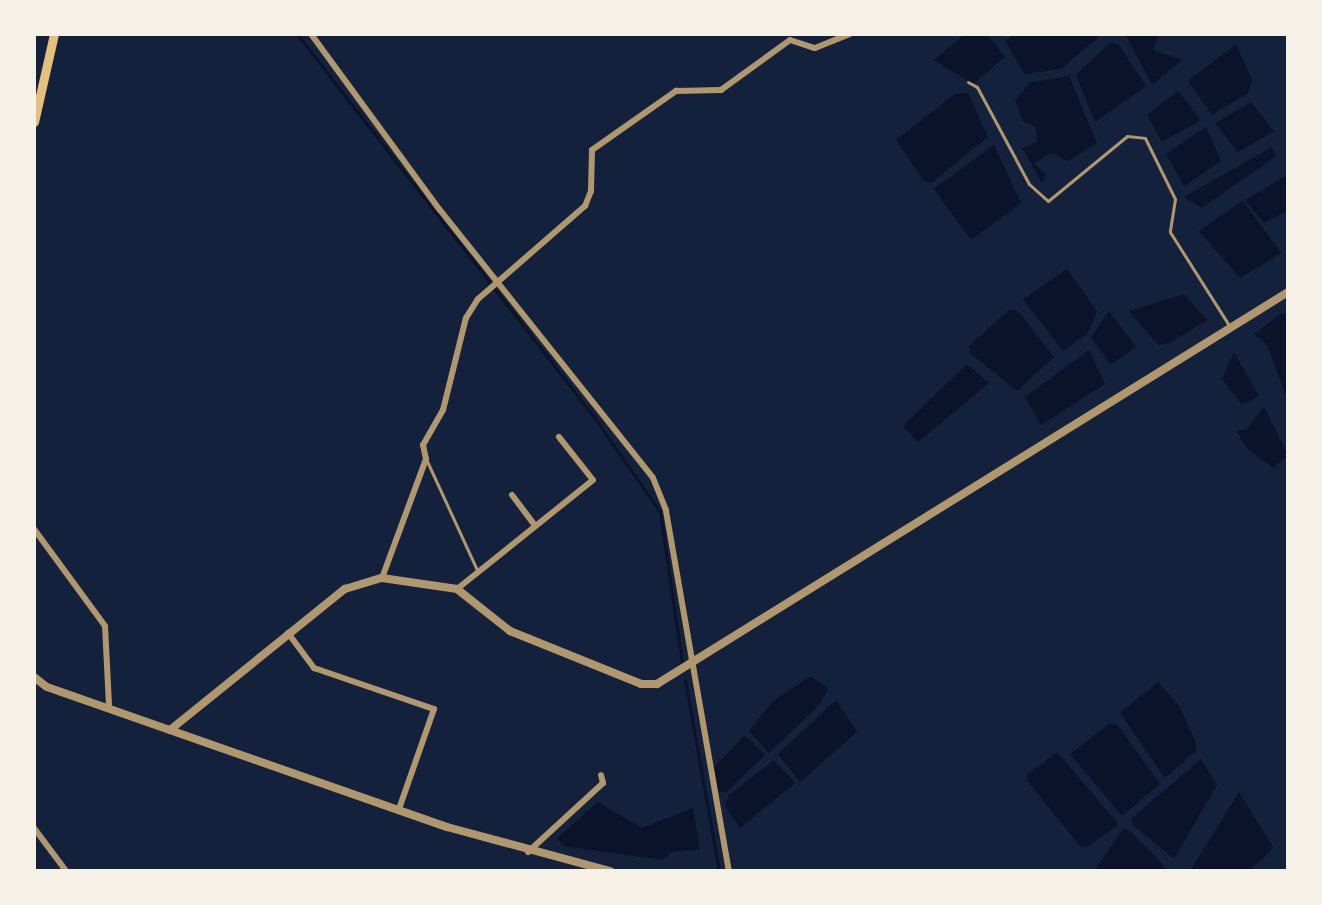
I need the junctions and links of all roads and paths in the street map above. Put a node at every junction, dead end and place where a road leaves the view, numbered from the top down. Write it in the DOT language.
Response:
graph roads {
  1 [pos="54,34"];
  2 [pos="311,34"];
  3 [pos="849,34"];
  4 [pos="968,82"];
  5 [pos="34,122"];
  6 [pos="497,282"];
  7 [pos="1288,292"];
  8 [pos="1231,328"];
  9 [pos="559,437"];
  10 [pos="426,459"];
  11 [pos="512,495"];
  12 [pos="535,525"];
  13 [pos="34,529"];
  14 [pos="477,570"];
  15 [pos="382,578"];
  16 [pos="457,589"];
  17 [pos="288,633"];
  18 [pos="694,666"];
  19 [pos="34,677"];
  20 [pos="109,706"];
  21 [pos="170,730"];
  22 [pos="601,775"];
  23 [pos="399,809"];
  24 [pos="34,828"];
  25 [pos="528,852"];
  26 [pos="66,871"];
  27 [pos="610,871"];
  28 [pos="729,871"];
  1 -- 5 [label="main road"];
  2 -- 6 [label="street"];
  3 -- 6 [label="street"];
  4 -- 8 [label="lane"];
  6 -- 10 [label="street"];
  6 -- 18 [label="street"];
  7 -- 8 [label="street"];
  8 -- 18 [label="street"];
  9 -- 12 [label="street"];
  10 -- 14 [label="lane"];
  10 -- 15 [label="street"];
  11 -- 12 [label="street"];
  12 -- 14 [label="street"];
  13 -- 20 [label="street"];
  14 -- 16 [label="street"];
  15 -- 16 [label="street"];
  15 -- 17 [label="street"];
  16 -- 18 [label="street"];
  17 -- 21 [label="street"];
  17 -- 23 [label="street"];
  18 -- 28 [label="street"];
  19 -- 20 [label="street"];
  20 -- 21 [label="street"];
  21 -- 23 [label="street"];
  22 -- 25 [label="street"];
  23 -- 25 [label="street"];
  24 -- 26 [label="street"];
  25 -- 27 [label="street"];
}
